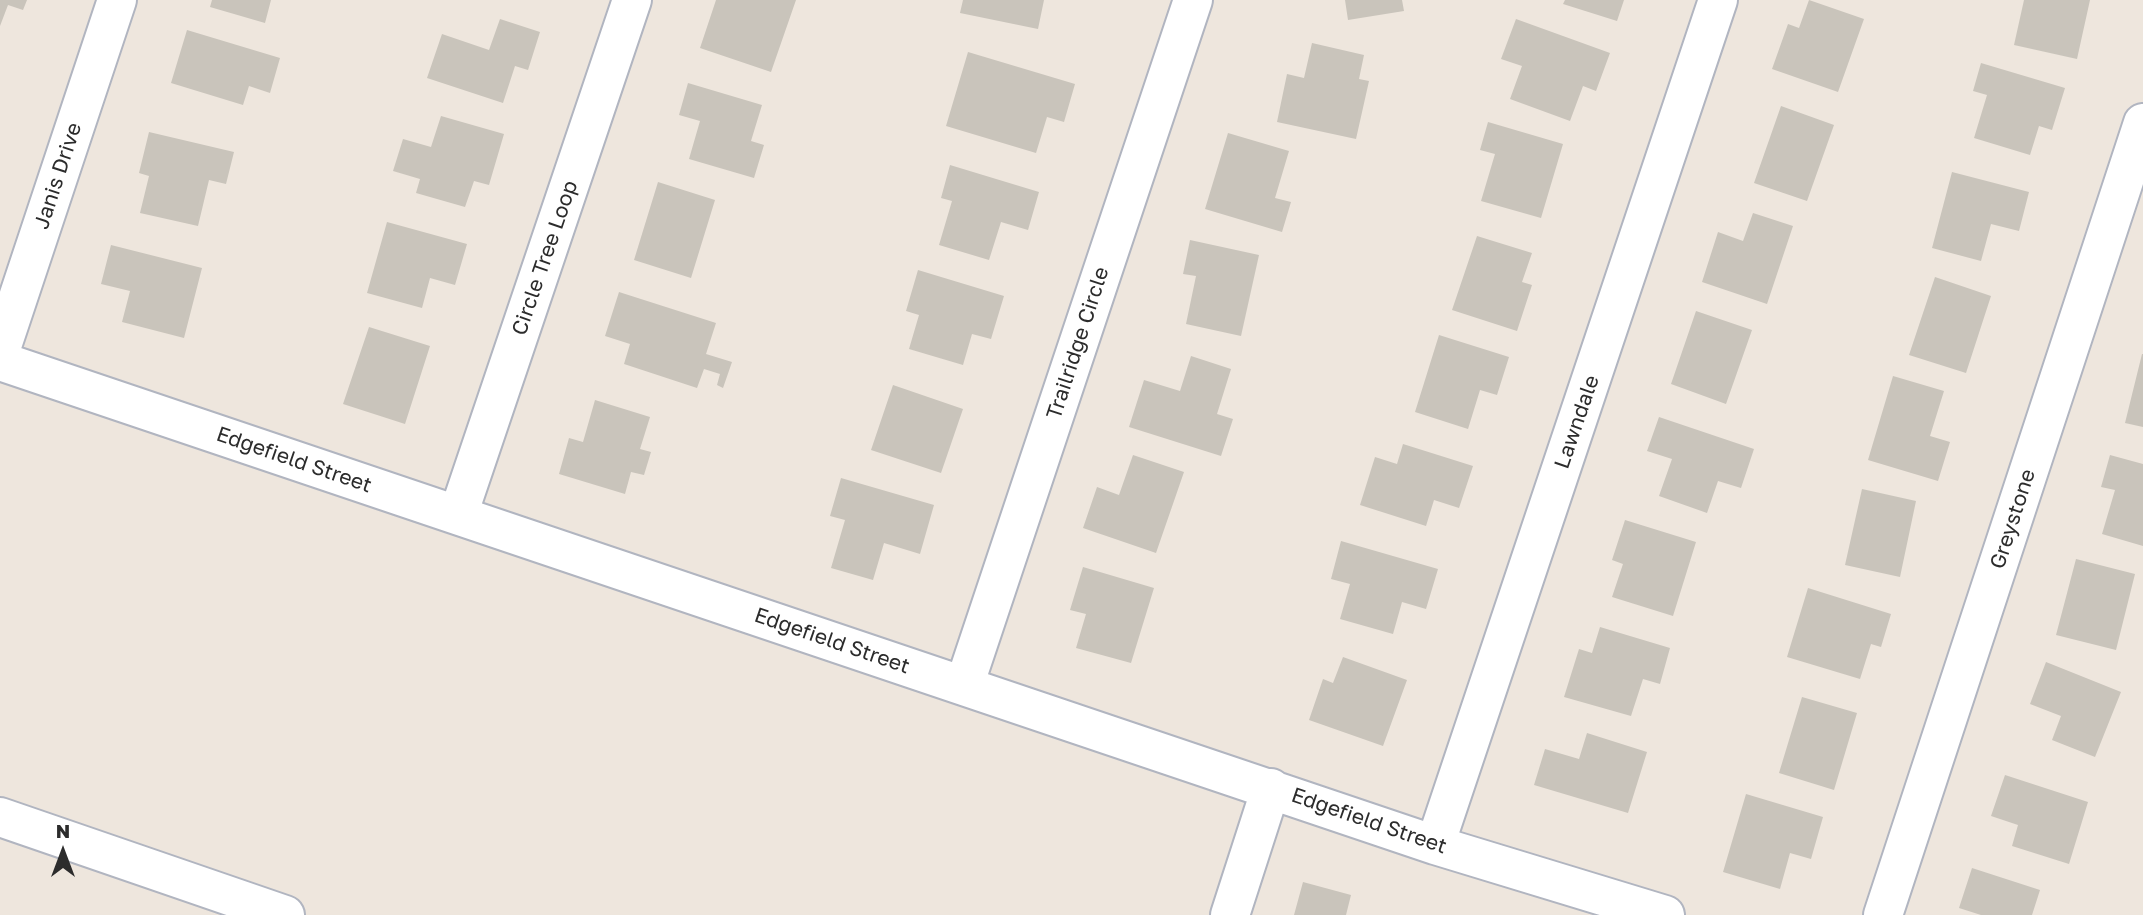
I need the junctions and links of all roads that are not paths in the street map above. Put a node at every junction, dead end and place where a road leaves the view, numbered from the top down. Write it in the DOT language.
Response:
graph roads {
  1 [pos="117,0"];
  2 [pos="632,0"];
  3 [pos="1193,0"];
  4 [pos="1718,0"];
  5 [pos="2143,122"];
  6 [pos="0,352"];
  7 [pos="0,361"];
  8 [pos="458,515"];
  9 [pos="964,686"];
  10 [pos="1271,788"];
  11 [pos="0,817"];
  12 [pos="1435,845"];
  13 [pos="285,915"];
  14 [pos="1230,915"];
  15 [pos="1665,915"];
  16 [pos="1883,915"];
  1 -- 6 [label="street, Janis Drive"];
  2 -- 8 [label="street, Circle Tree Loop"];
  3 -- 9 [label="street, Trailridge Circle"];
  4 -- 12 [label="street, Lawndale"];
  5 -- 16 [label="street, Greystone"];
  7 -- 8 [label="street, Edgefield Street"];
  8 -- 9 [label="street, Edgefield Street"];
  9 -- 10 [label="street, Edgefield Street"];
  10 -- 12 [label="street, Edgefield Street"];
  10 -- 14 [label="street"];
  11 -- 13 [label="street"];
  12 -- 15 [label="street, Edgefield Street"];
}
